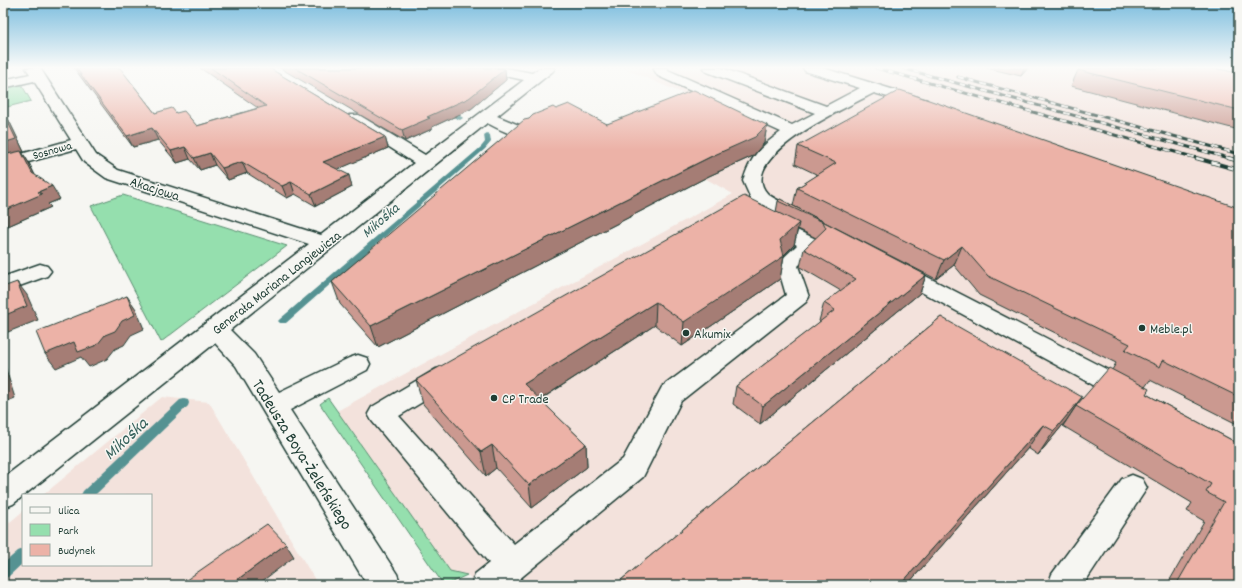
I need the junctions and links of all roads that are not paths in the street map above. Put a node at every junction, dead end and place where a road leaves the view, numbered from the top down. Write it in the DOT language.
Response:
graph roads {
  1 [pos="50,95"];
  2 [pos="513,95"];
  3 [pos="713,95"];
  4 [pos="783,95"];
  5 [pos="857,95"];
  6 [pos="898,95"];
  7 [pos="933,107"];
  8 [pos="344,112"];
  9 [pos="827,112"];
  10 [pos="485,117"];
  11 [pos="793,131"];
  12 [pos="525,133"];
  13 [pos="79,143"];
  14 [pos="3,164"];
  15 [pos="427,164"];
  16 [pos="741,209"];
  17 [pos="829,234"];
  18 [pos="326,243"];
  19 [pos="879,260"];
  20 [pos="40,271"];
  21 [pos="3,285"];
  22 [pos="213,330"];
  23 [pos="358,364"];
  24 [pos="463,366"];
  25 [pos="1147,402"];
  26 [pos="274,406"];
  27 [pos="1132,488"];
  28 [pos="3,495"];
  29 [pos="512,566"];
  30 [pos="385,585"];
  31 [pos="487,585"];
  32 [pos="1064,585"];
  1 -- 13 [label="street, Akacjowa"];
  2 -- 10 [label="street, Generała Mariana Langiewicza"];
  3 -- 11 [label="street"];
  4 -- 9 [label="street"];
  5 -- 9 [label="street"];
  6 -- 7 [label="street"];
  8 -- 15 [label="street"];
  9 -- 11 [label="street"];
  10 -- 12 [label="street"];
  10 -- 15 [label="street, Generała Mariana Langiewicza"];
  11 -- 17 [label="street"];
  13 -- 14 [label="street, Sosnowa"];
  13 -- 18 [label="street, Akacjowa"];
  15 -- 18 [label="street, Generała Mariana Langiewicza"];
  16 -- 29 [label="street"];
  18 -- 22 [label="street, Generała Mariana Langiewicza"];
  19 -- 25 [label="street"];
  20 -- 21 [label="street"];
  22 -- 26 [label="street, Tadeusza Boya-Żeleńskiego"];
  22 -- 28 [label="street, Generała Mariana Langiewicza"];
  23 -- 26 [label="street"];
  24 -- 29 [label="street"];
  26 -- 30 [label="street, Tadeusza Boya-Żeleńskiego"];
  27 -- 32 [label="street"];
  29 -- 31 [label="street"];
}
